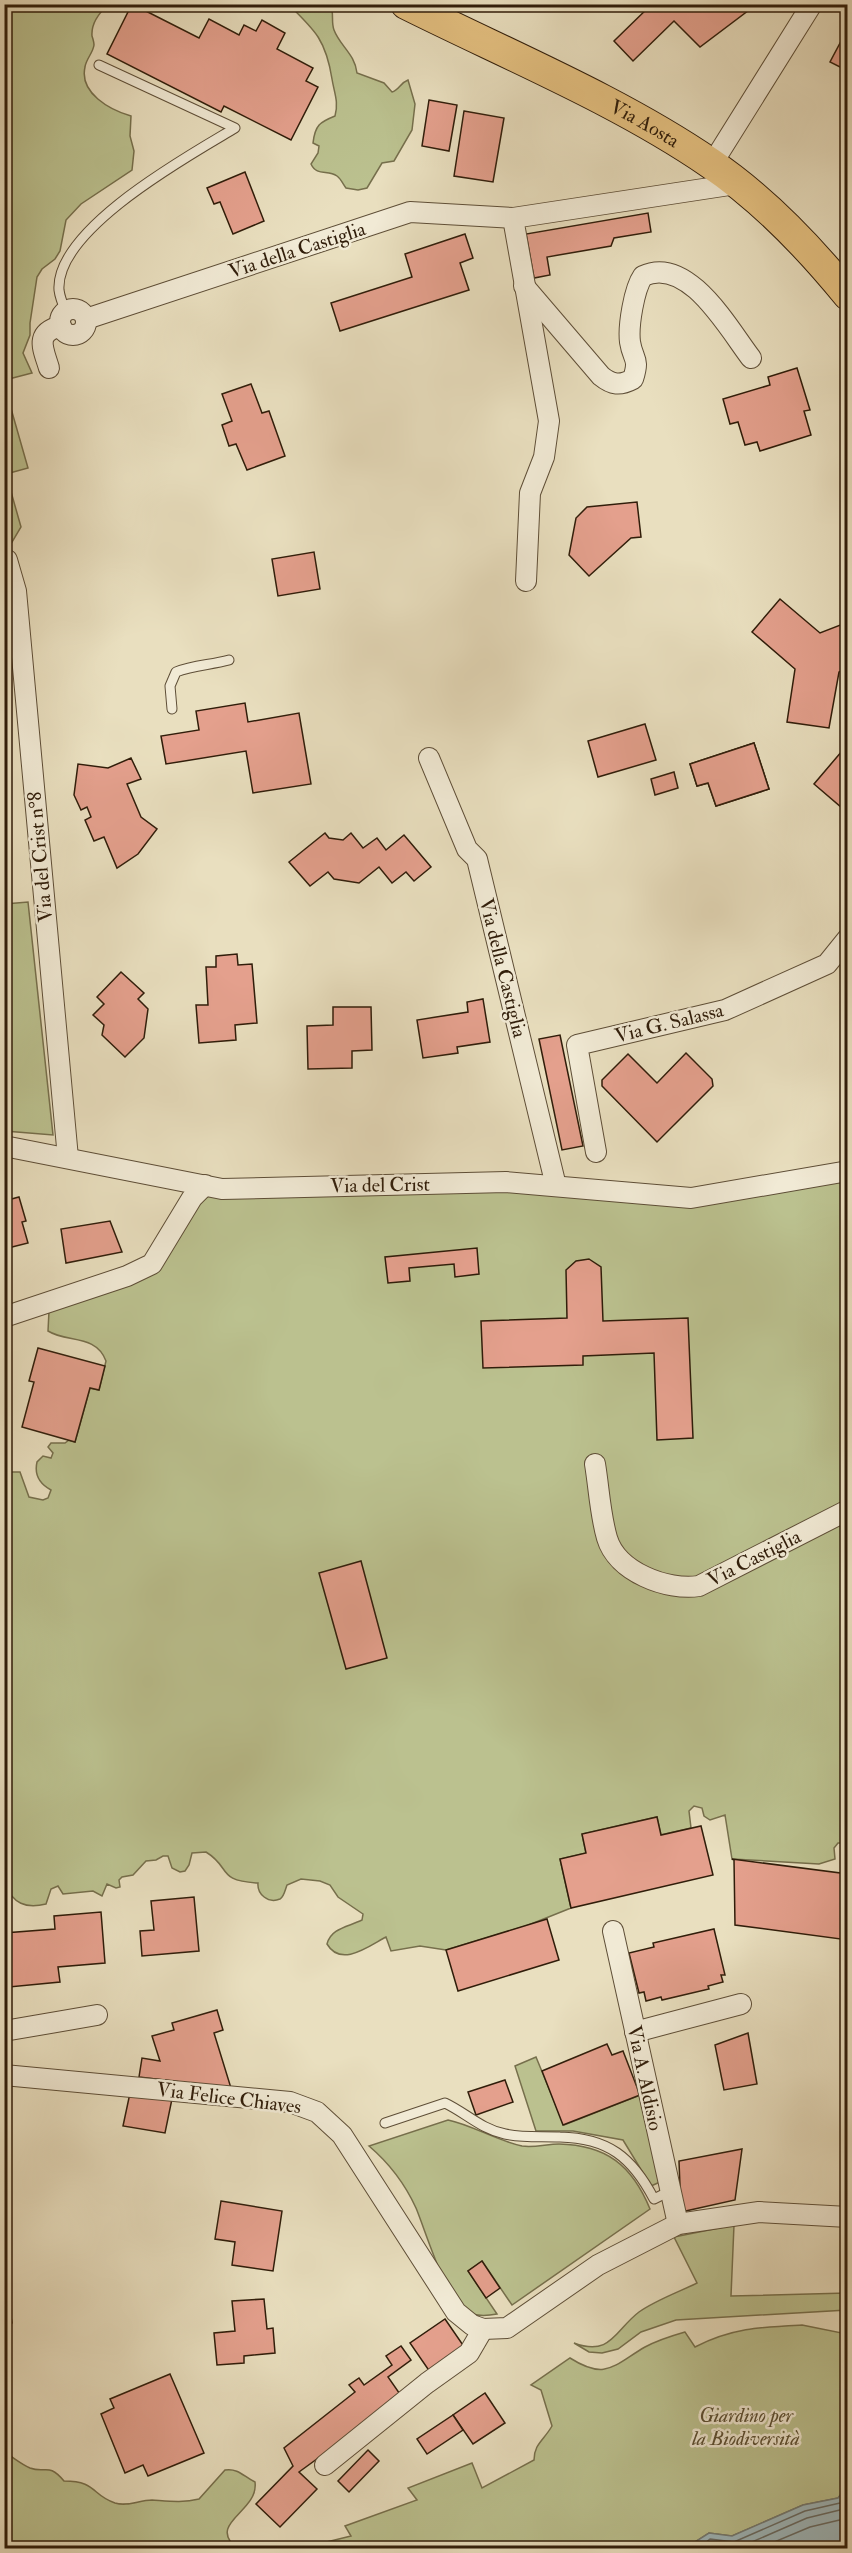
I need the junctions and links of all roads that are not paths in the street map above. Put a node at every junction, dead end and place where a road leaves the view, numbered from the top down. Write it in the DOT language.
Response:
graph roads {
  1 [pos="406,4"];
  2 [pos="809,6"];
  3 [pos="99,65"];
  4 [pos="712,164"];
  5 [pos="736,184"];
  6 [pos="513,218"];
  7 [pos="524,286"];
  8 [pos="848,295"];
  9 [pos="64,319"];
  10 [pos="752,358"];
  11 [pos="49,368"];
  12 [pos="4,559"];
  13 [pos="526,581"];
  14 [pos="229,660"];
  15 [pos="172,709"];
  16 [pos="429,758"];
  17 [pos="848,939"];
  18 [pos="4,1146"];
  19 [pos="596,1152"];
  20 [pos="68,1158"];
  21 [pos="848,1171"];
  22 [pos="205,1185"];
  23 [pos="556,1186"];
  24 [pos="4,1317"];
  25 [pos="595,1464"];
  26 [pos="848,1510"];
  27 [pos="613,1931"];
  28 [pos="741,2004"];
  29 [pos="97,2015"];
  30 [pos="4,2031"];
  31 [pos="635,2032"];
  32 [pos="4,2075"];
  33 [pos="385,2123"];
  34 [pos="670,2191"];
  35 [pos="848,2217"];
  36 [pos="678,2224"];
  37 [pos="483,2329"];
  38 [pos="325,2465"];
  1 -- 4 [label="main road, Via Aosta"];
  2 -- 4 [label="street"];
  3 -- 9 [label="lane"];
  4 -- 5 [label="main road, Via Aosta"];
  5 -- 6 [label="street, Via della Castiglia"];
  5 -- 8 [label="main road, Via Aosta"];
  6 -- 7 [label="street"];
  6 -- 9 [label="street, Via della Castiglia"];
  7 -- 10 [label="street"];
  7 -- 13 [label="street"];
  9 -- 11 [label="street"];
  12 -- 20 [label="street, Via del Crist n°8"];
  14 -- 15 [label="lane"];
  16 -- 23 [label="street, Via della Castiglia"];
  17 -- 19 [label="street, Via G. Salassa"];
  18 -- 20 [label="street, Via del Crist"];
  20 -- 22 [label="street, Via del Crist"];
  21 -- 23 [label="street"];
  22 -- 23 [label="street, Via del Crist"];
  22 -- 24 [label="street"];
  25 -- 26 [label="street, Via Castiglia"];
  27 -- 31 [label="street, Via A. Aldisio"];
  28 -- 31 [label="street"];
  29 -- 30 [label="street"];
  31 -- 34 [label="street, Via A. Aldisio"];
  32 -- 37 [label="street, Via Felice Chiaves"];
  33 -- 34 [label="lane"];
  34 -- 36 [label="street, Via A. Aldisio"];
  35 -- 36 [label="street"];
  36 -- 37 [label="street"];
  37 -- 38 [label="street"];
}
